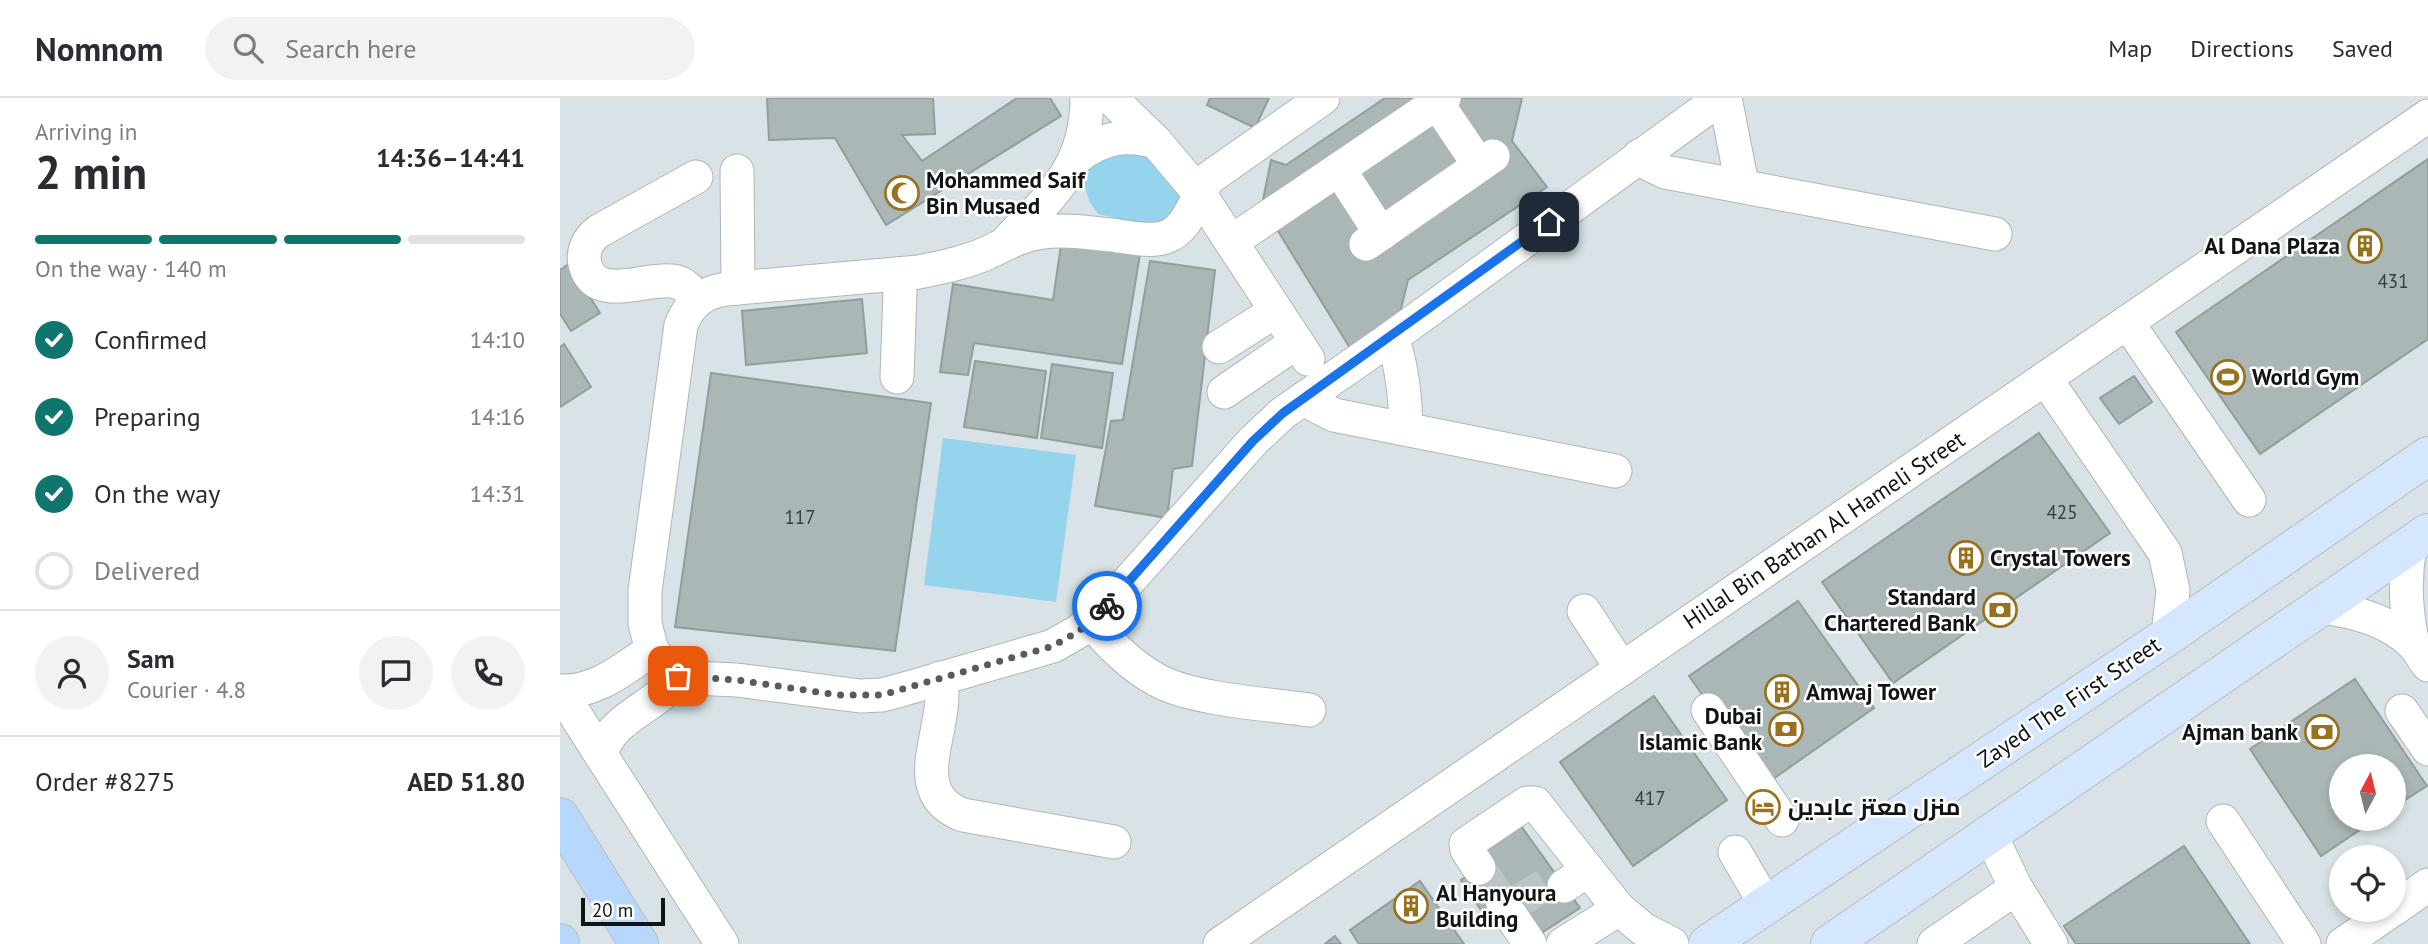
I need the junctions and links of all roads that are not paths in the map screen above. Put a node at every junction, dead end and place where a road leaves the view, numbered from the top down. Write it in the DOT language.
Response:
graph roads {
  1 [pos="1087,98"];
  2 [pos="1111,98"];
  3 [pos="1323,98"];
  4 [pos="1723,98"];
  5 [pos="1440,100"];
  6 [pos="2428,116"];
  7 [pos="1156,142"];
  8 [pos="1639,156"];
  9 [pos="1074,163"];
  10 [pos="1339,169"];
  11 [pos="737,171"];
  12 [pos="696,177"];
  13 [pos="1739,185"];
  14 [pos="1199,193"];
  15 [pos="1106,234"];
  16 [pos="1996,234"];
  17 [pos="1231,242"];
  18 [pos="1005,244"];
  19 [pos="898,274"];
  20 [pos="738,288"];
  21 [pos="696,300"];
  22 [pos="1276,311"];
  23 [pos="2127,322"];
  24 [pos="1391,338"];
  25 [pos="1219,347"];
  26 [pos="897,377"];
  27 [pos="2045,379"];
  28 [pos="1224,391"];
  29 [pos="1303,399"];
  30 [pos="1405,428"];
  31 [pos="2428,456"];
  32 [pos="1615,471"];
  33 [pos="2249,500"];
  34 [pos="2419,539"];
  35 [pos="2321,607"];
  36 [pos="1584,611"];
  37 [pos="1091,622"];
  38 [pos="2168,636"];
  39 [pos="652,650"];
  40 [pos="2420,654"];
  41 [pos="1622,669"];
  42 [pos="678,676"];
  43 [pos="940,678"];
  44 [pos="560,691"];
  45 [pos="1309,710"];
  46 [pos="1707,710"];
  47 [pos="2402,711"];
  48 [pos="2428,749"];
  49 [pos="601,755"];
  50 [pos="560,817"];
  51 [pos="1782,820"];
  52 [pos="2223,821"];
  53 [pos="1990,834"];
  54 [pos="1114,842"];
  55 [pos="1735,852"];
  56 [pos="1479,868"];
  57 [pos="2016,888"];
  58 [pos="2412,902"];
  59 [pos="1766,905"];
  60 [pos="1627,927"];
  61 [pos="639,944"];
  62 [pos="722,944"];
  63 [pos="1220,944"];
  64 [pos="1563,944"];
  65 [pos="1672,944"];
  66 [pos="1708,944"];
  67 [pos="1830,944"];
  68 [pos="1934,944"];
  69 [pos="2051,944"];
  70 [pos="2304,944"];
  71 [pos="2343,944"];
  1 -- 9 [label="street"];
  2 -- 7 [label="street"];
  3 -- 14 [label="street"];
  4 -- 8 [label="street"];
  4 -- 13 [label="street"];
  5 -- 10 [label="street"];
  5 -- 10 [label="street"];
  6 -- 23 [label="street, Hillal Bin Bathan Al Hameli Street"];
  7 -- 9 [label="street"];
  7 -- 14 [label="street"];
  8 -- 13 [label="street"];
  8 -- 24 [label="street"];
  9 -- 15 [label="street"];
  9 -- 18 [label="street"];
  10 -- 17 [label="street"];
  11 -- 20 [label="street"];
  12 -- 21 [label="street"];
  13 -- 16 [label="street"];
  14 -- 15 [label="street"];
  14 -- 17 [label="street"];
  15 -- 18 [label="street"];
  17 -- 22 [label="street"];
  18 -- 19 [label="street"];
  19 -- 20 [label="street"];
  19 -- 26 [label="street"];
  20 -- 21 [label="street"];
  21 -- 39 [label="street"];
  22 -- 25 [label="street"];
  22 -- 28 [label="street"];
  23 -- 27 [label="street, Hillal Bin Bathan Al Hameli Street"];
  23 -- 33 [label="street"];
  24 -- 29 [label="street"];
  24 -- 30 [label="street"];
  27 -- 38 [label="street"];
  27 -- 41 [label="street, Hillal Bin Bathan Al Hameli Street"];
  29 -- 30 [label="street"];
  29 -- 37 [label="street"];
  30 -- 32 [label="street"];
  31 -- 38 [label="main road, Zayed The First Street"];
  34 -- 35 [label="main road"];
  34 -- 40 [label="street"];
  35 -- 40 [label="street"];
  35 -- 53 [label="main road"];
  36 -- 41 [label="street"];
  37 -- 43 [label="street"];
  37 -- 45 [label="street"];
  38 -- 59 [label="main road, Zayed The First Street"];
  39 -- 42 [label="street"];
  39 -- 44 [label="street"];
  41 -- 63 [label="street, Hillal Bin Bathan Al Hameli Street"];
  42 -- 43 [label="street"];
  42 -- 49 [label="street"];
  43 -- 54 [label="street"];
  44 -- 49 [label="street"];
  46 -- 51 [label="street"];
  47 -- 48 [label="street"];
  49 -- 62 [label="street"];
  50 -- 61 [label="highway"];
  52 -- 70 [label="street"];
  53 -- 57 [label="street"];
  53 -- 67 [label="main road"];
  55 -- 59 [label="street"];
  56 -- 60 [label="street"];
  57 -- 68 [label="street"];
  57 -- 69 [label="street"];
  58 -- 71 [label="street"];
  59 -- 66 [label="main road, Zayed The First Street"];
  60 -- 64 [label="street"];
  60 -- 65 [label="street"];
}
